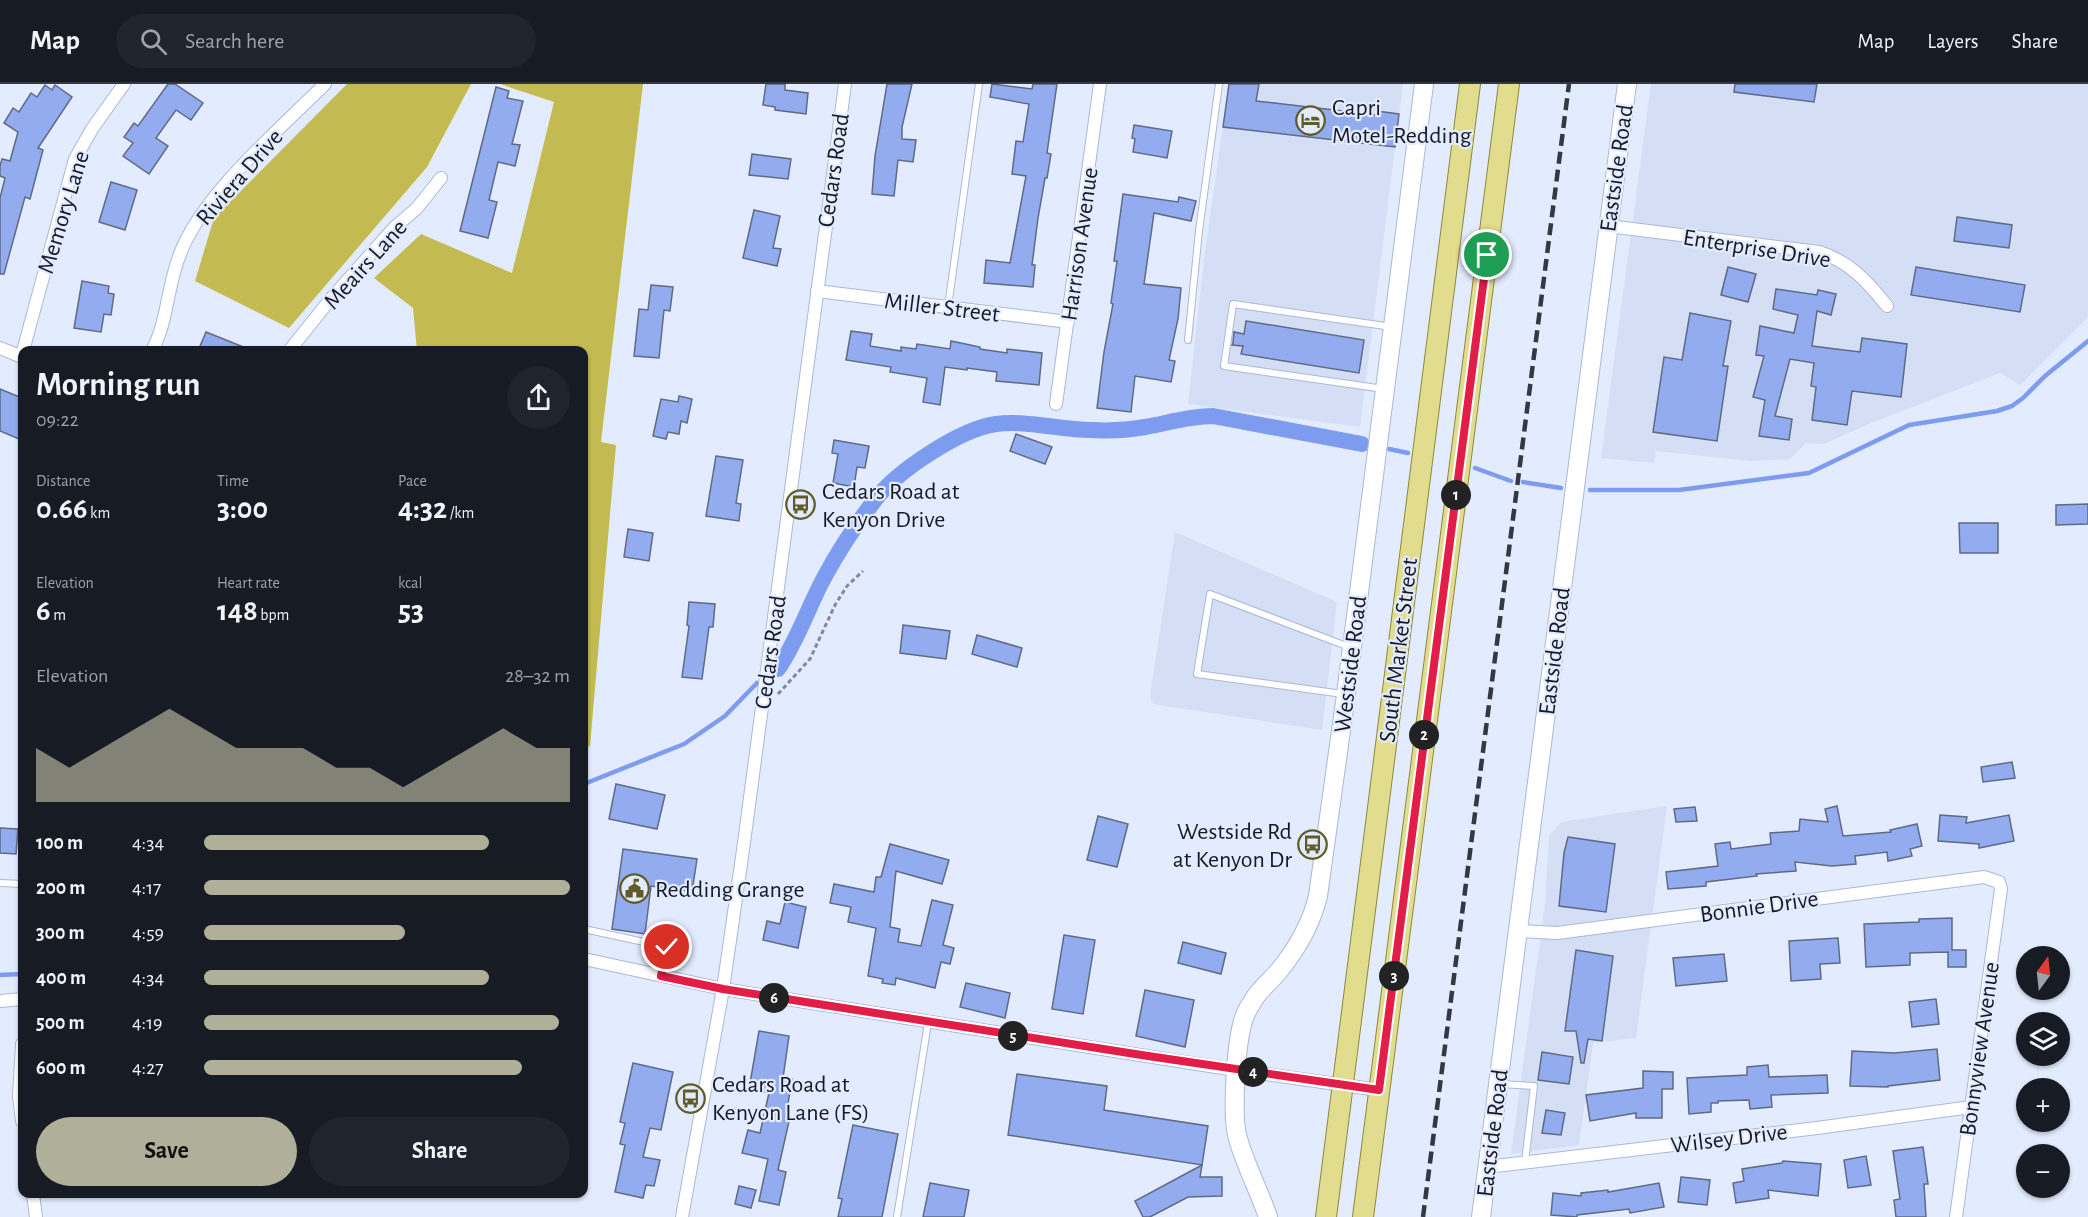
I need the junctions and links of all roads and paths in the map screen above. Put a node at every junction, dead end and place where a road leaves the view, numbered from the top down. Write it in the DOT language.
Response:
graph roads {
  1 [pos="124,84"];
  2 [pos="325,84"];
  3 [pos="845,84"];
  4 [pos="979,84"];
  5 [pos="1100,84"];
  6 [pos="1219,84"];
  7 [pos="1424,84"];
  8 [pos="1470,84"];
  9 [pos="1509,84"];
  10 [pos="1627,84"];
  11 [pos="441,178"];
  12 [pos="1608,226"];
  13 [pos="817,291"];
  14 [pos="1887,306"];
  15 [pos="948,307"];
  16 [pos="1068,322"];
  17 [pos="1393,327"];
  18 [pos="1188,340"];
  19 [pos="24,346"];
  20 [pos="154,346"];
  21 [pos="294,346"];
  22 [pos="0,348"];
  23 [pos="18,354"];
  24 [pos="1385,389"];
  25 [pos="1056,404"];
  26 [pos="863,571"];
  27 [pos="1352,648"];
  28 [pos="1346,694"];
  29 [pos="762,710"];
  30 [pos="1999,882"];
  31 [pos="0,884"];
  32 [pos="18,884"];
  33 [pos="588,930"];
  34 [pos="1518,931"];
  35 [pos="588,960"];
  36 [pos="661,976"];
  37 [pos="723,989"];
  38 [pos="18,999"];
  39 [pos="0,1001"];
  40 [pos="928,1023"];
  41 [pos="1237,1070"];
  42 [pos="1342,1084"];
  43 [pos="1498,1084"];
  44 [pos="1379,1090"];
  45 [pos="1971,1107"];
  46 [pos="1525,1162"];
  47 [pos="1487,1167"];
  48 [pos="34,1198"];
  49 [pos="36,1217"];
  50 [pos="682,1217"];
  51 [pos="897,1217"];
  52 [pos="1268,1217"];
  53 [pos="1326,1217"];
  54 [pos="1363,1217"];
  55 [pos="1481,1217"];
  56 [pos="1956,1217"];
  1 -- 19 [label="street, Memory Lane"];
  2 -- 20 [label="street, Riviera Drive"];
  3 -- 13 [label="street, Cedars Road"];
  4 -- 15 [label="lane"];
  5 -- 16 [label="street, Harrison Avenue"];
  6 -- 18 [label="lane"];
  7 -- 17 [label="street, Westside Road"];
  8 -- 42 [label="main road, South Market Street"];
  9 -- 44 [label="main road, South Market Street"];
  10 -- 12 [label="street, Eastside Road"];
  11 -- 21 [label="street, Meairs Lane"];
  12 -- 14 [label="street, Enterprise Drive"];
  12 -- 34 [label="street, Eastside Road"];
  13 -- 15 [label="street, Miller Street"];
  13 -- 29 [label="street, Cedars Road"];
  15 -- 16 [label="street, Miller Street"];
  16 -- 25 [label="street, Harrison Avenue"];
  17 -- 24 [label="street, Westside Road"];
  17 -- 24 [label="lane"];
  22 -- 23 [label="street"];
  24 -- 27 [label="street, Westside Road"];
  26 -- 29 [label="path"];
  27 -- 28 [label="street, Westside Road"];
  27 -- 28 [label="lane"];
  28 -- 41 [label="street, Westside Road"];
  29 -- 37 [label="street, Cedars Road"];
  30 -- 34 [label="street, Bonnie Drive"];
  30 -- 45 [label="street, Bonnyview Avenue"];
  31 -- 32 [label="lane"];
  33 -- 36 [label="lane"];
  34 -- 43 [label="street, Eastside Road"];
  35 -- 36 [label="street"];
  36 -- 37 [label="street"];
  37 -- 40 [label="street"];
  37 -- 50 [label="street, Cedars Road"];
  38 -- 39 [label="street"];
  40 -- 41 [label="street"];
  40 -- 51 [label="lane"];
  41 -- 42 [label="street"];
  41 -- 52 [label="street, Westside Road"];
  42 -- 44 [label="street"];
  42 -- 53 [label="main road, South Market Street"];
  43 -- 46 [label="lane"];
  43 -- 47 [label="street, Eastside Road"];
  44 -- 54 [label="main road, South Market Street"];
  45 -- 46 [label="street, Wilsey Drive"];
  45 -- 56 [label="street, Bonnyview Avenue"];
  46 -- 47 [label="street, Wilsey Drive"];
  47 -- 55 [label="street, Eastside Road"];
  48 -- 49 [label="street"];
}
